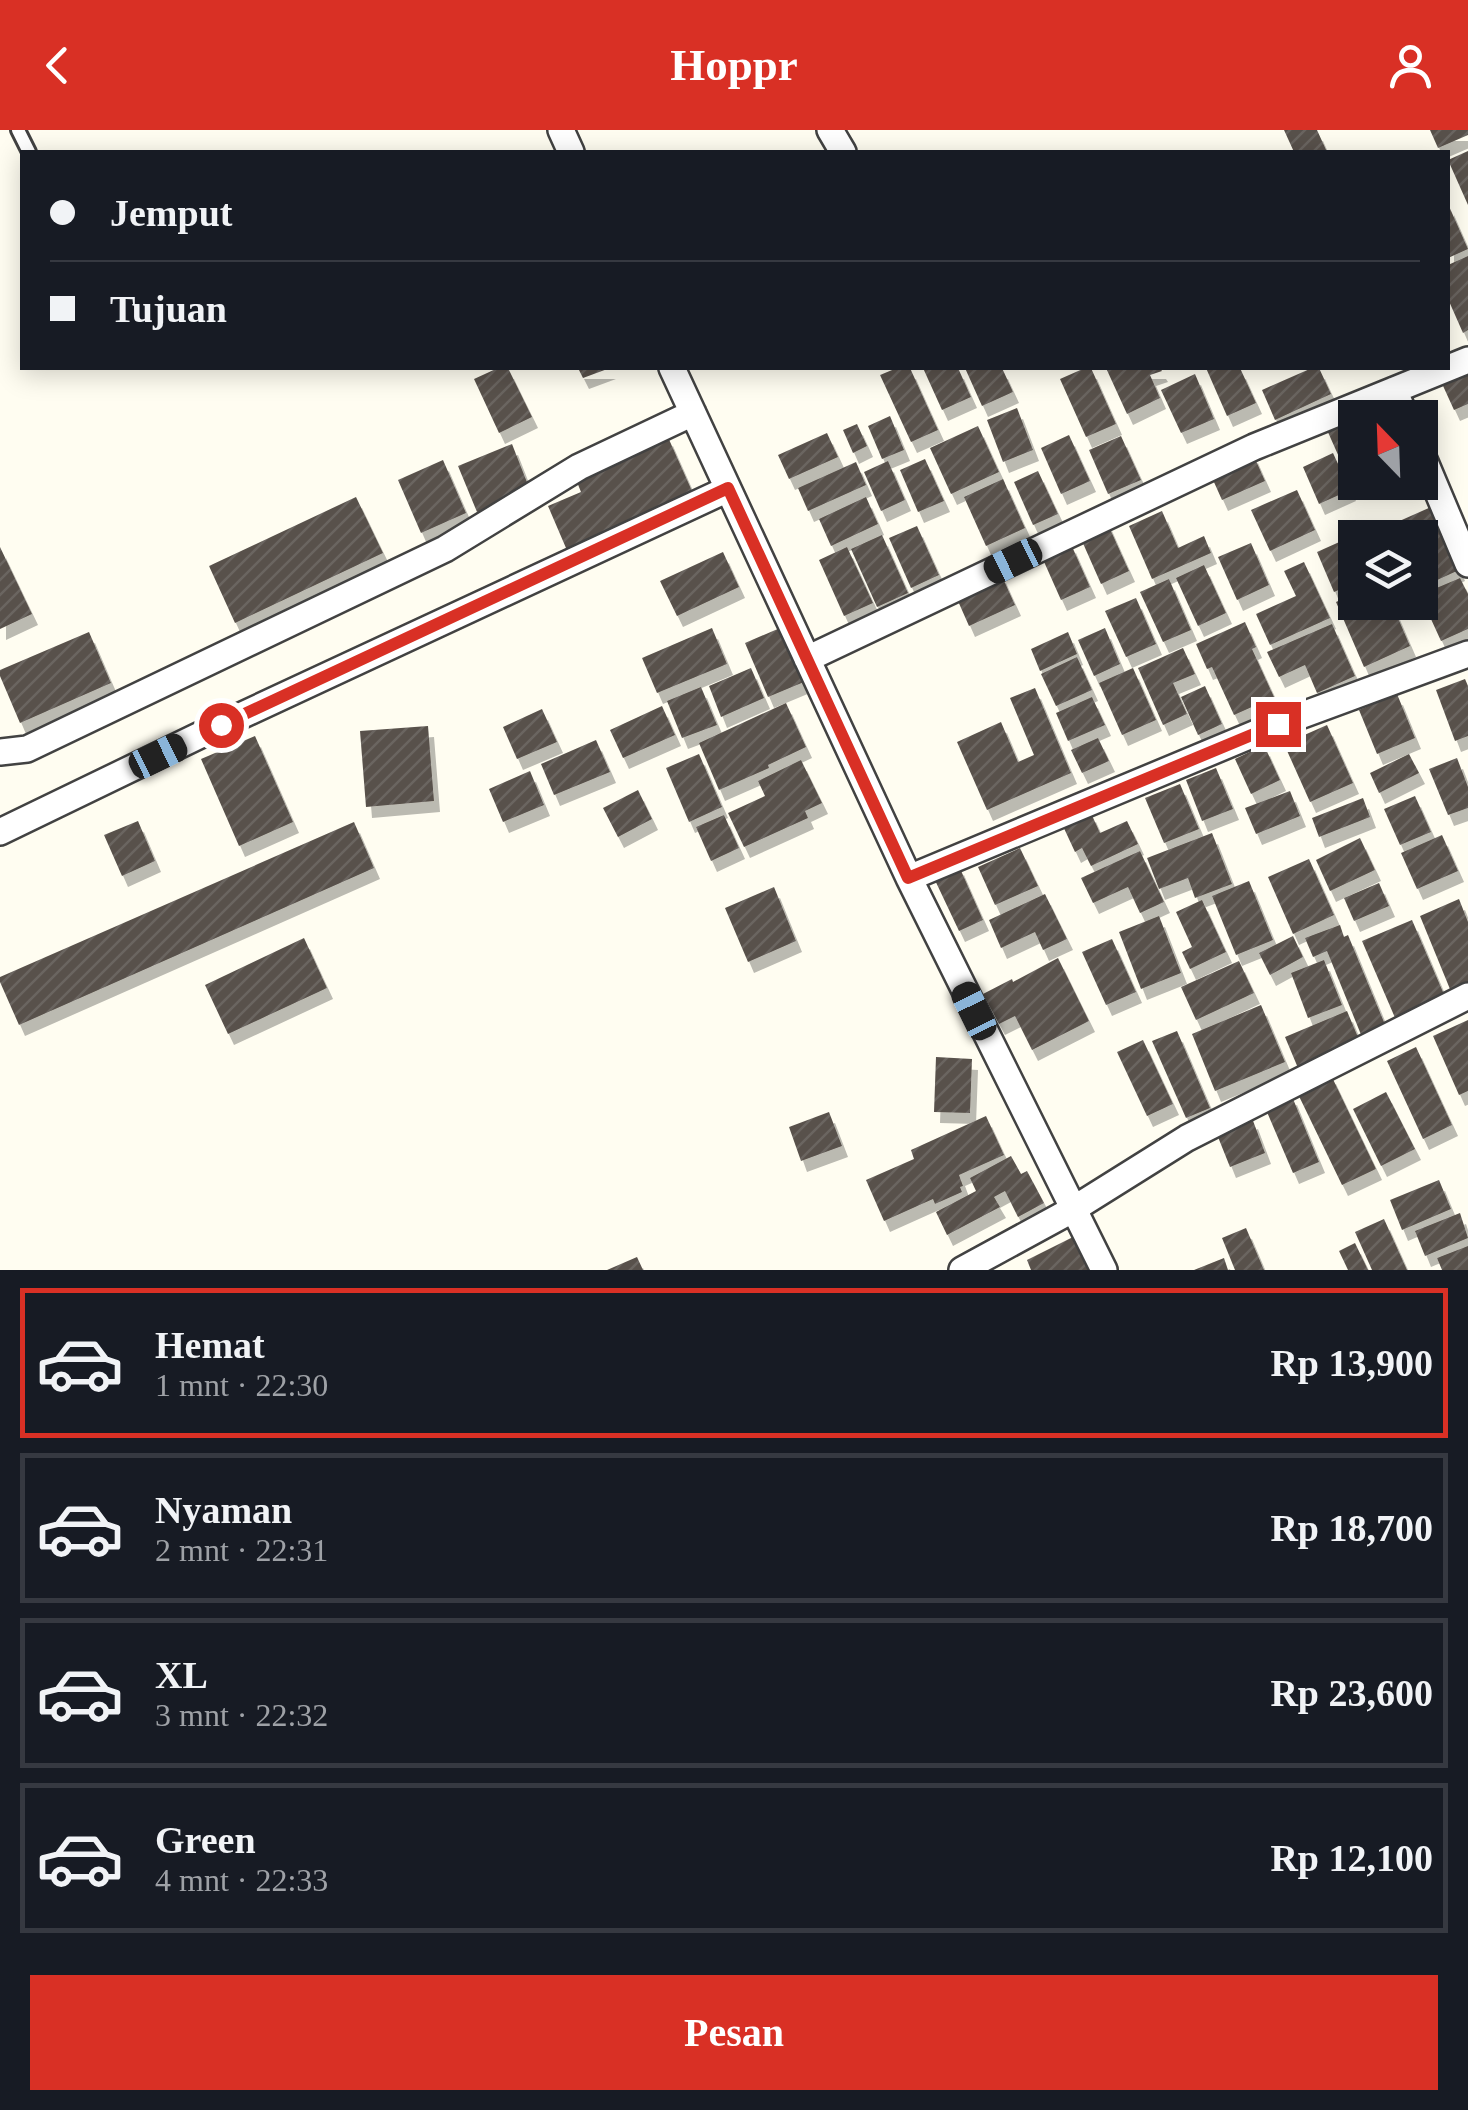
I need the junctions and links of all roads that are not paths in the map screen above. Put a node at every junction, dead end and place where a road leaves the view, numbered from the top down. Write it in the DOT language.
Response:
graph roads {
  1 [pos="673,370"];
  2 [pos="1443,370"];
  3 [pos="1394,390"];
  4 [pos="1398,400"];
  5 [pos="692,413"];
  6 [pos="728,488"];
  7 [pos="1438,493"];
  8 [pos="1468,564"];
  9 [pos="1468,654"];
  10 [pos="807,659"];
  11 [pos="0,752"];
  12 [pos="0,832"];
  13 [pos="908,878"];
  14 [pos="1468,996"];
  15 [pos="1072,1210"];
  16 [pos="962,1270"];
  17 [pos="1104,1270"];
  1 -- 5 [label="street"];
  2 -- 3 [label="street"];
  3 -- 4 [label="street"];
  3 -- 10 [label="street"];
  5 -- 6 [label="street"];
  5 -- 11 [label="street"];
  6 -- 10 [label="street"];
  6 -- 12 [label="street"];
  7 -- 8 [label="street"];
  9 -- 13 [label="street"];
  10 -- 13 [label="street"];
  13 -- 15 [label="street"];
  14 -- 15 [label="street"];
  15 -- 16 [label="street"];
  15 -- 17 [label="street"];
}
